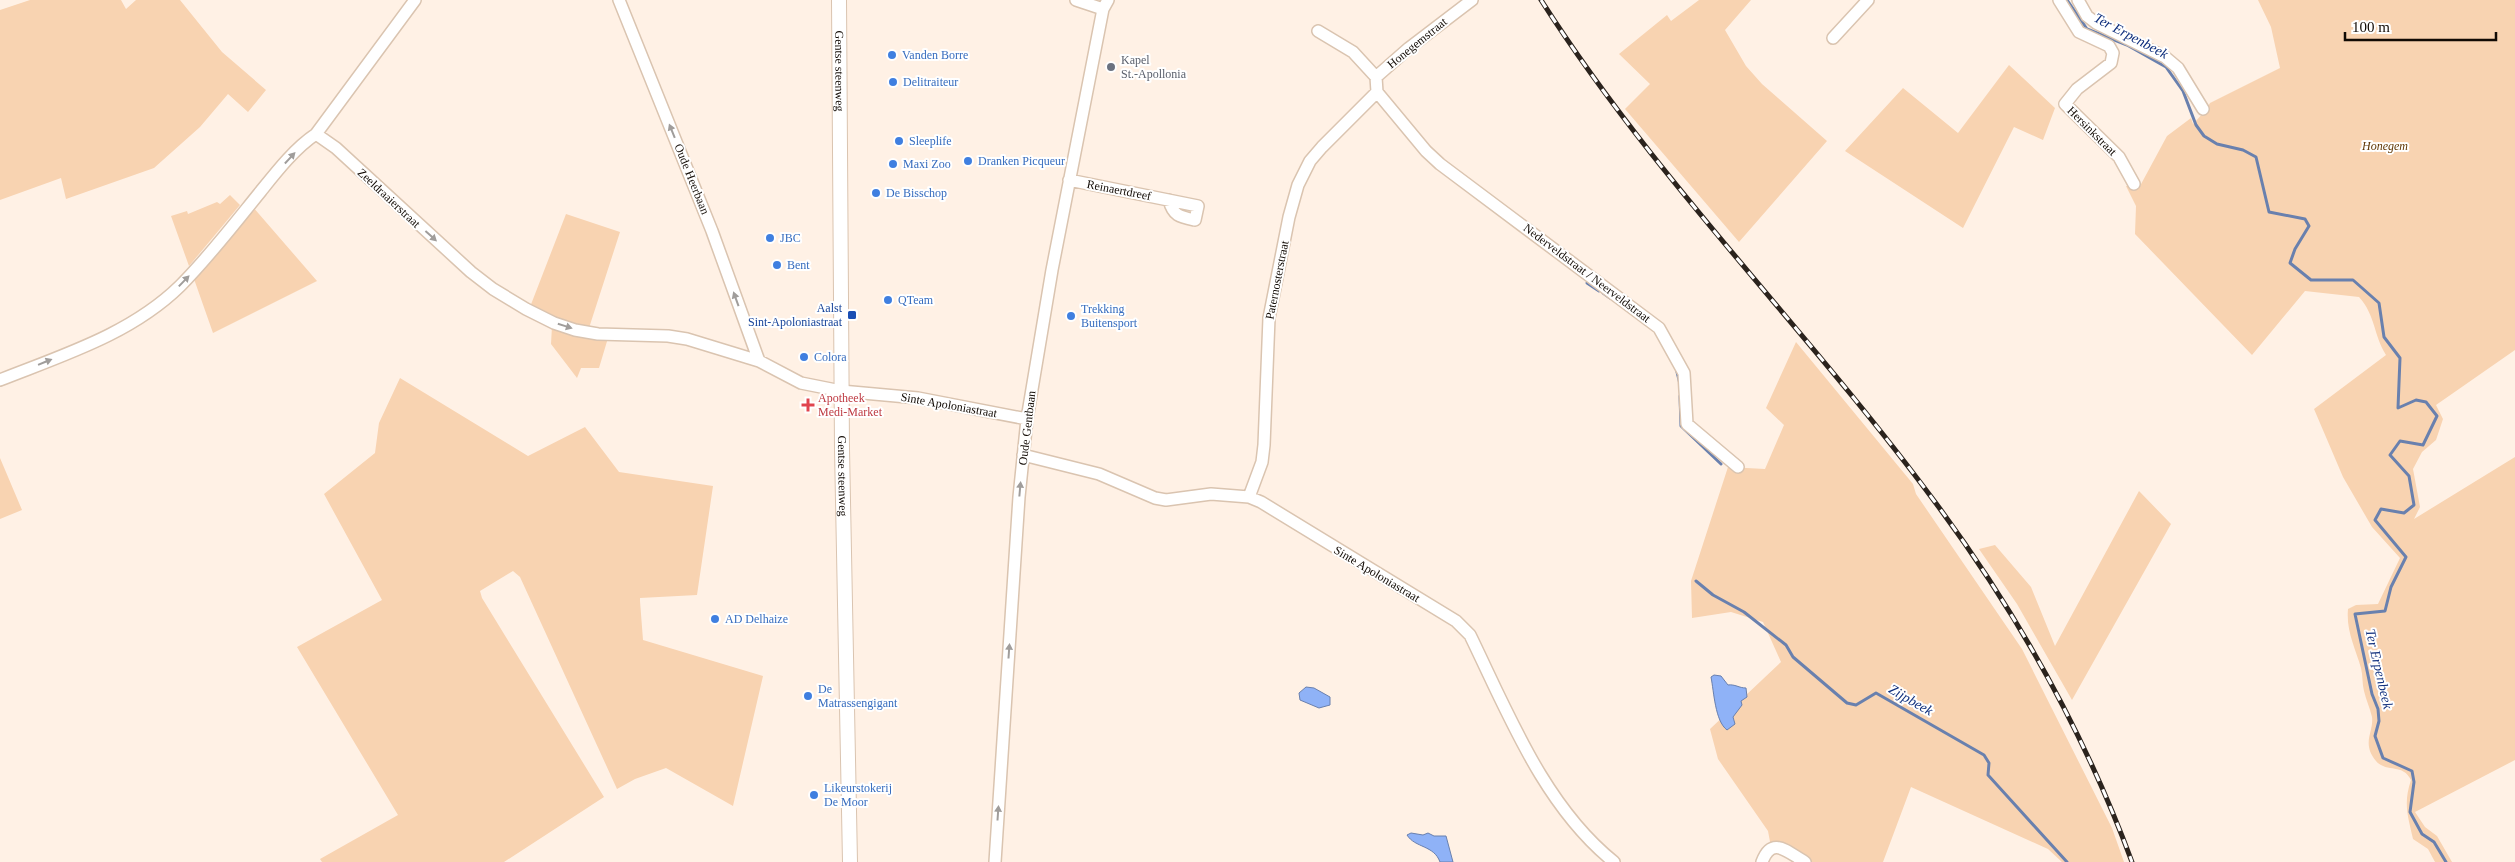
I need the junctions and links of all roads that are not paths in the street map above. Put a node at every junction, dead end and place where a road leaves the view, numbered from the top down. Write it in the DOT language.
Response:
graph roads {
  1 [pos="415,0"];
  2 [pos="619,0"];
  3 [pos="839,0"];
  4 [pos="1076,0"];
  5 [pos="1472,0"];
  6 [pos="1868,0"];
  7 [pos="2059,0"];
  8 [pos="2078,0"];
  9 [pos="1106,5"];
  10 [pos="1318,31"];
  11 [pos="1832,38"];
  12 [pos="1376,76"];
  13 [pos="1377,92"];
  14 [pos="2202,109"];
  15 [pos="316,134"];
  16 [pos="1069,180"];
  17 [pos="2134,184"];
  18 [pos="1169,200"];
  19 [pos="759,361"];
  20 [pos="0,380"];
  21 [pos="841,391"];
  22 [pos="1027,419"];
  23 [pos="1024,455"];
  24 [pos="1733,464"];
  25 [pos="1249,497"];
  26 [pos="850,862"];
  27 [pos="995,862"];
  28 [pos="1614,862"];
  29 [pos="1762,862"];
  30 [pos="1805,862"];
  1 -- 15 [label="street"];
  19 -- 2 [label="street, Oude Heerbaan, one-way"];
  3 -- 21 [label="main road, Gentse steenweg"];
  4 -- 9 [label="street"];
  5 -- 12 [label="street, Honegemstraat"];
  6 -- 11 [label="street"];
  7 -- 17 [label="street, Hersinkstraat"];
  8 -- 14 [label="street"];
  9 -- 16 [label="street, Oude Gentbaan"];
  10 -- 12 [label="street"];
  12 -- 13 [label="street, Honegemstraat"];
  13 -- 24 [label="street, Nederveldstraat / Neerveldstraat"];
  13 -- 25 [label="street, Paternosterstraat"];
  15 -- 19 [label="street, Zeeldraaierstraat, one-way"];
  20 -- 15 [label="street, one-way"];
  16 -- 18 [label="street, Reinaertdreef"];
  16 -- 22 [label="street, Oude Gentbaan"];
  19 -- 21 [label="street, Zeeldraaierstraat"];
  21 -- 22 [label="street, Sinte Apoloniastraat"];
  21 -- 26 [label="main road, Gentse steenweg"];
  22 -- 23 [label="street, Oude Gentbaan"];
  23 -- 25 [label="street, Sinte Apoloniastraat"];
  27 -- 23 [label="street, Oude Gentbaan, one-way"];
  25 -- 28 [label="street, Sinte Apoloniastraat"];
  29 -- 30 [label="street"];
}
